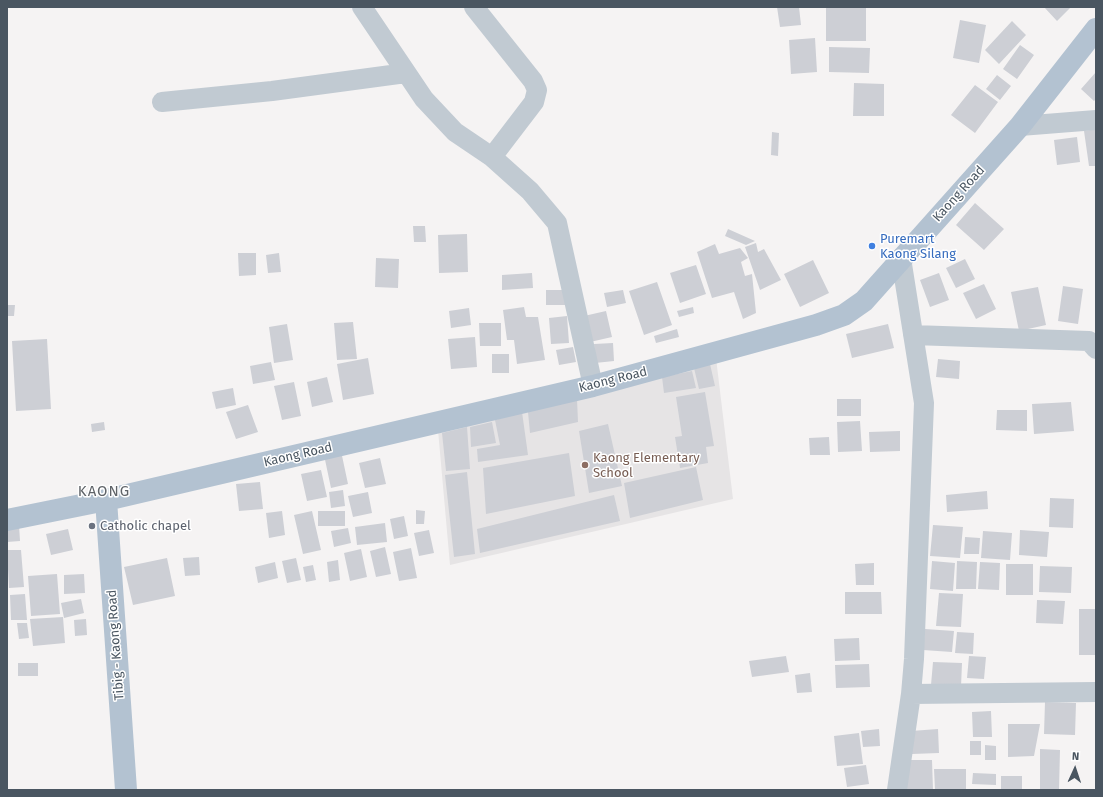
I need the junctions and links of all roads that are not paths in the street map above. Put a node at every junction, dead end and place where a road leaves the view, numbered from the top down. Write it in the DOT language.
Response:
graph roads {
  1 [pos="362,7"];
  2 [pos="474,7"];
  3 [pos="1096,29"];
  4 [pos="406,73"];
  5 [pos="162,102"];
  6 [pos="1096,120"];
  7 [pos="1020,126"];
  8 [pos="492,157"];
  9 [pos="901,258"];
  10 [pos="913,335"];
  11 [pos="1096,349"];
  12 [pos="593,386"];
  13 [pos="106,500"];
  14 [pos="7,520"];
  15 [pos="1096,692"];
  16 [pos="911,694"];
  17 [pos="126,790"];
  18 [pos="897,790"];
  1 -- 4 [label="street"];
  2 -- 8 [label="street"];
  3 -- 7 [label="main road, Kaong Road"];
  4 -- 5 [label="street"];
  4 -- 8 [label="street"];
  6 -- 7 [label="street"];
  7 -- 9 [label="main road, Kaong Road"];
  8 -- 12 [label="street"];
  9 -- 10 [label="street"];
  9 -- 12 [label="main road, Kaong Road"];
  10 -- 11 [label="street"];
  10 -- 16 [label="street"];
  12 -- 13 [label="main road, Kaong Road"];
  13 -- 14 [label="main road, Kaong Road"];
  13 -- 17 [label="main road, Tibig - Kaong Road"];
  15 -- 16 [label="street"];
  16 -- 18 [label="street"];
}
